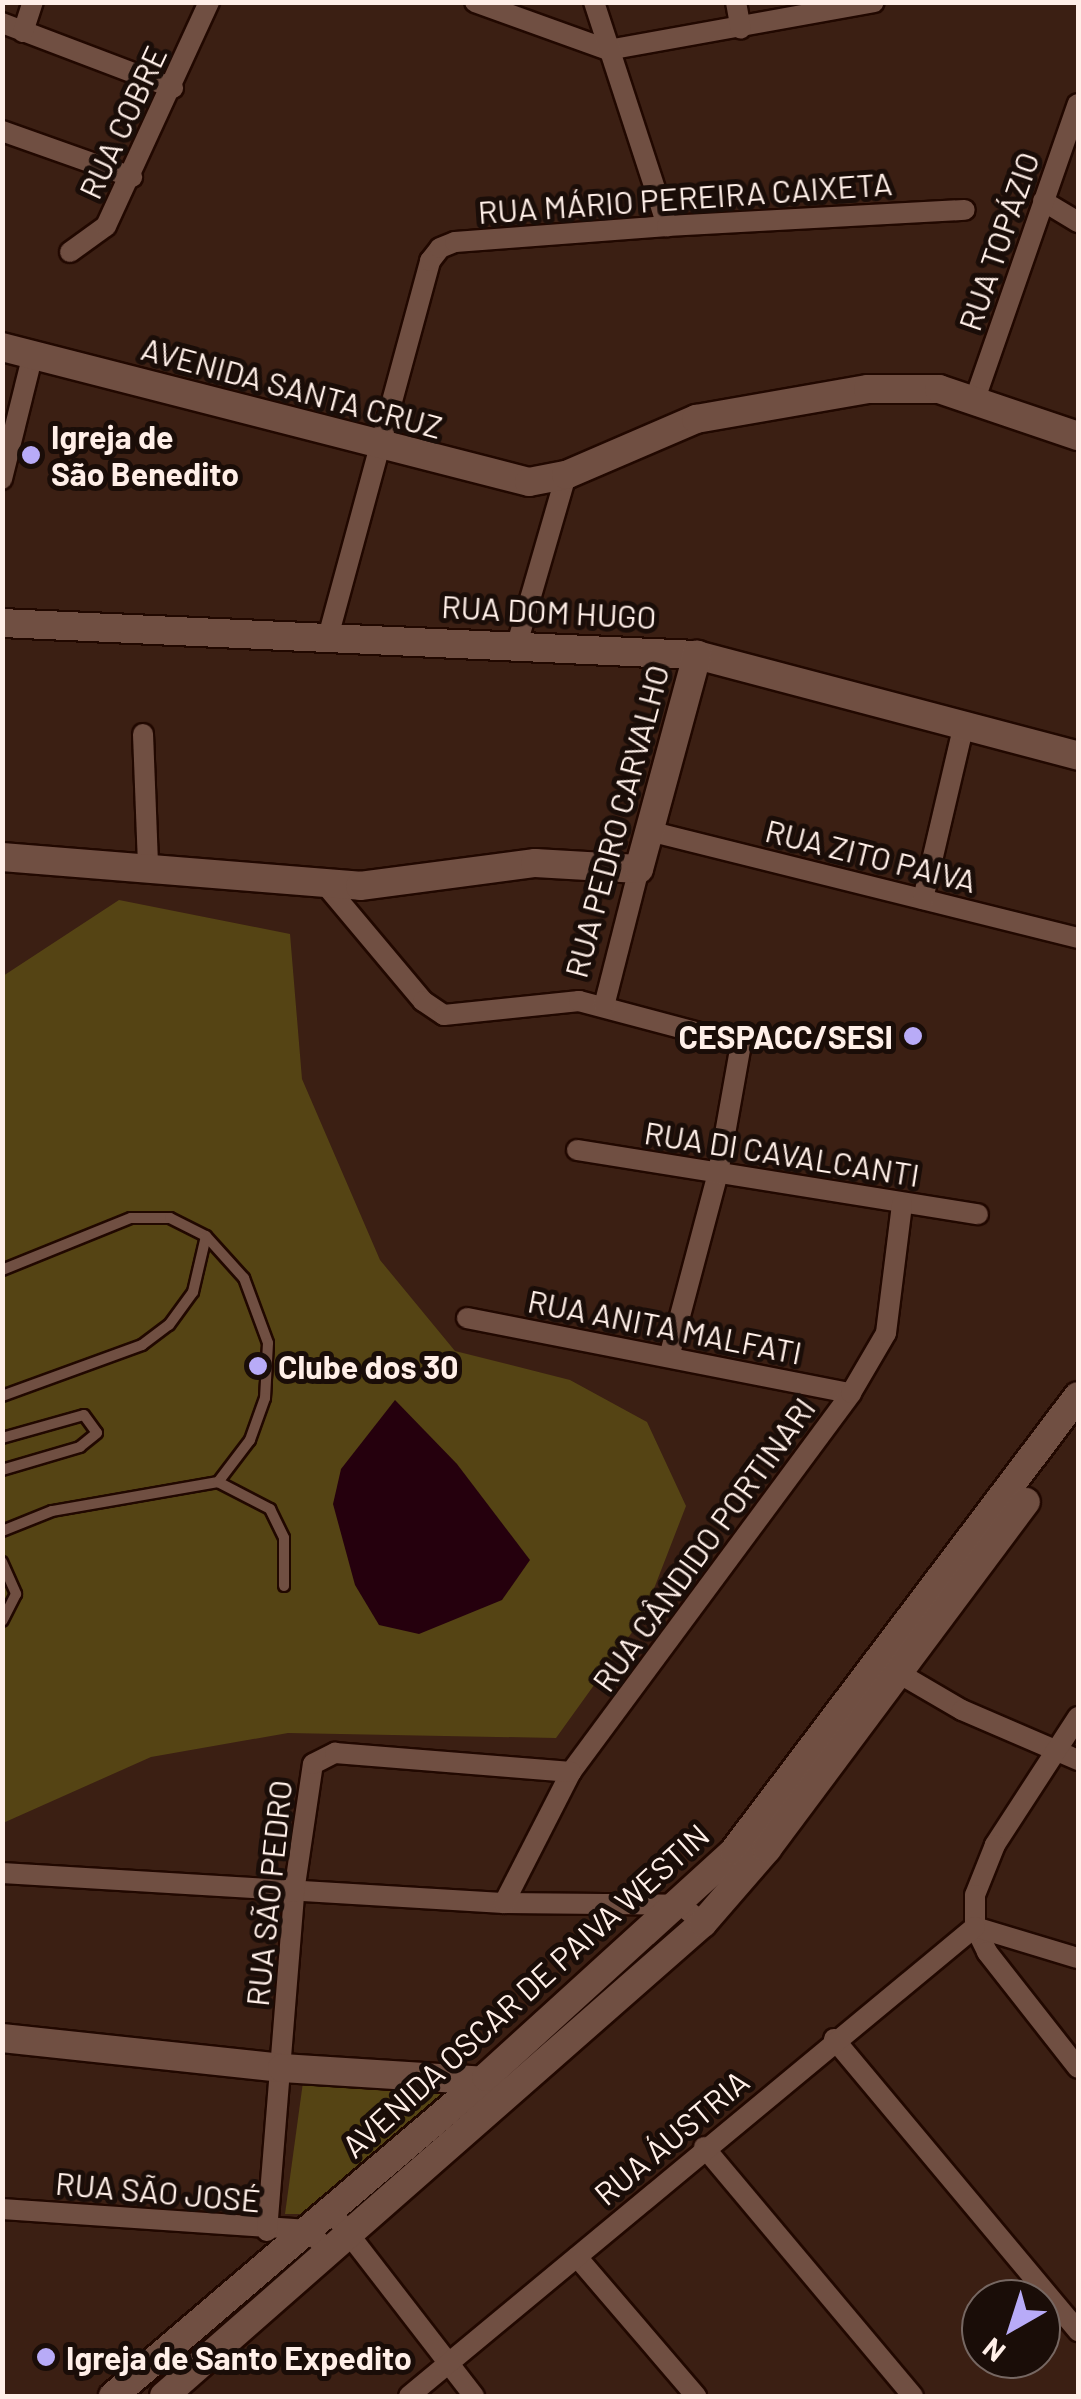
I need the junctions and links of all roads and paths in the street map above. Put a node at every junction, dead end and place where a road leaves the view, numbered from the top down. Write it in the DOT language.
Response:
graph roads {
  1 [pos="33,2"];
  2 [pos="209,2"];
  3 [pos="475,2"];
  4 [pos="594,2"];
  5 [pos="736,2"];
  6 [pos="874,2"];
  7 [pos="8,27"];
  8 [pos="741,29"];
  9 [pos="608,50"];
  10 [pos="173,88"];
  11 [pos="1078,104"];
  12 [pos="2,131"];
  13 [pos="132,177"];
  14 [pos="1043,202"];
  15 [pos="965,210"];
  16 [pos="1078,222"];
  17 [pos="667,226"];
  18 [pos="70,252"];
  19 [pos="2,347"];
  20 [pos="33,354"];
  21 [pos="975,398"];
  22 [pos="1078,436"];
  23 [pos="382,449"];
  24 [pos="566,475"];
  25 [pos="2,479"];
  26 [pos="2,623"];
  27 [pos="328,637"];
  28 [pos="516,644"];
  29 [pos="696,654"];
  30 [pos="964,724"];
  31 [pos="143,734"];
  32 [pos="1078,756"];
  33 [pos="649,831"];
  34 [pos="2,857"];
  35 [pos="148,868"];
  36 [pos="640,869"];
  37 [pos="324,882"];
  38 [pos="922,899"];
  39 [pos="1078,938"];
  40 [pos="604,1006"];
  41 [pos="577,1150"];
  42 [pos="718,1173"];
  43 [pos="902,1204"];
  44 [pos="978,1214"];
  45 [pos="206,1236"];
  46 [pos="2,1270"];
  47 [pos="466,1318"];
  48 [pos="670,1357"];
  49 [pos="852,1393"];
  50 [pos="2,1396"];
  51 [pos="1075,1419"];
  52 [pos="2,1438"];
  53 [pos="2,1470"];
  54 [pos="218,1482"];
  55 [pos="2,1531"];
  56 [pos="2,1562"];
  57 [pos="284,1586"];
  58 [pos="2,1621"];
  59 [pos="890,1668"];
  60 [pos="1078,1717"];
  61 [pos="1055,1750"];
  62 [pos="1078,1760"];
  63 [pos="571,1772"];
  64 [pos="2,1873"];
  65 [pos="294,1892"];
  66 [pos="504,1903"];
  67 [pos="692,1914"];
  68 [pos="975,1927"];
  69 [pos="1078,1958"];
  70 [pos="2,2038"];
  71 [pos="834,2039"];
  72 [pos="282,2068"];
  73 [pos="1078,2068"];
  74 [pos="496,2086"];
  75 [pos="704,2148"];
  76 [pos="2,2209"];
  77 [pos="331,2211"];
  78 [pos="267,2230"];
  79 [pos="308,2230"];
  80 [pos="340,2244"];
  81 [pos="577,2256"];
  82 [pos="1078,2332"];
  83 [pos="446,2364"];
  84 [pos="145,2372"];
  85 [pos="113,2396"];
  86 [pos="165,2396"];
  87 [pos="409,2396"];
  88 [pos="474,2396"];
  89 [pos="696,2396"];
  90 [pos="913,2396"];
  1 -- 7 [label="street"];
  2 -- 10 [label="street, RUA COBRE"];
  3 -- 9 [label="street"];
  4 -- 9 [label="street"];
  5 -- 8 [label="street"];
  6 -- 8 [label="street"];
  7 -- 10 [label="street"];
  8 -- 9 [label="street"];
  9 -- 17 [label="street"];
  10 -- 13 [label="street, RUA COBRE"];
  11 -- 14 [label="street, RUA TOPÁZIO"];
  12 -- 13 [label="street"];
  13 -- 18 [label="street, RUA COBRE"];
  14 -- 16 [label="street"];
  14 -- 21 [label="street, RUA TOPÁZIO"];
  15 -- 17 [label="street, RUA MÁRIO PEREIRA CAIXETA"];
  17 -- 23 [label="street, RUA MÁRIO PEREIRA CAIXETA"];
  19 -- 20 [label="street, AVENIDA SANTA CRUZ"];
  20 -- 23 [label="street, AVENIDA SANTA CRUZ"];
  20 -- 25 [label="street"];
  21 -- 22 [label="street, AVENIDA SANTA CRUZ"];
  21 -- 24 [label="street, AVENIDA SANTA CRUZ"];
  23 -- 24 [label="street, AVENIDA SANTA CRUZ"];
  23 -- 27 [label="street"];
  24 -- 28 [label="street"];
  26 -- 27 [label="street, RUA DOM HUGO"];
  27 -- 28 [label="street, RUA DOM HUGO"];
  28 -- 29 [label="street, RUA DOM HUGO"];
  29 -- 30 [label="street, RUA DOM HUGO"];
  29 -- 33 [label="street, RUA PEDRO CARVALHO"];
  30 -- 32 [label="street, RUA DOM HUGO"];
  30 -- 38 [label="street"];
  31 -- 35 [label="street"];
  33 -- 36 [label="street, RUA PEDRO CARVALHO"];
  33 -- 38 [label="street, RUA ZITO PAIVA"];
  34 -- 35 [label="street"];
  35 -- 37 [label="street"];
  36 -- 37 [label="street"];
  36 -- 40 [label="street, RUA PEDRO CARVALHO"];
  37 -- 40 [label="street"];
  38 -- 39 [label="street, RUA ZITO PAIVA"];
  40 -- 42 [label="street"];
  41 -- 42 [label="street, RUA DI CAVALCANTI"];
  42 -- 43 [label="street, RUA DI CAVALCANTI"];
  42 -- 48 [label="street"];
  43 -- 44 [label="street, RUA DI CAVALCANTI"];
  43 -- 49 [label="street, RUA CÂNDIDO PORTINARI"];
  45 -- 46 [label="lane"];
  45 -- 50 [label="lane"];
  45 -- 54 [label="lane"];
  47 -- 48 [label="street, RUA ANITA MALFATI"];
  48 -- 49 [label="street, RUA ANITA MALFATI"];
  49 -- 63 [label="street, RUA CÂNDIDO PORTINARI"];
  51 -- 59 [label="street, AVENIDA OSCAR DE PAIVA WESTIN"];
  52 -- 53 [label="lane"];
  54 -- 55 [label="lane"];
  54 -- 57 [label="lane"];
  56 -- 58 [label="lane"];
  59 -- 61 [label="street"];
  59 -- 67 [label="street, AVENIDA OSCAR DE PAIVA WESTIN"];
  60 -- 61 [label="street"];
  61 -- 62 [label="street"];
  61 -- 68 [label="street"];
  63 -- 65 [label="street, RUA SÃO PEDRO"];
  63 -- 66 [label="street, RUA CÂNDIDO PORTINARI"];
  64 -- 65 [label="street"];
  65 -- 66 [label="street"];
  65 -- 72 [label="street, RUA SÃO PEDRO"];
  66 -- 67 [label="street"];
  67 -- 74 [label="street, AVENIDA OSCAR DE PAIVA WESTIN"];
  68 -- 69 [label="street"];
  68 -- 71 [label="street, RUA ÁUSTRIA"];
  68 -- 73 [label="street"];
  70 -- 72 [label="street"];
  71 -- 75 [label="street, RUA ÁUSTRIA"];
  71 -- 82 [label="street"];
  72 -- 74 [label="street"];
  72 -- 78 [label="street, RUA SÃO PEDRO"];
  74 -- 77 [label="street, AVENIDA OSCAR DE PAIVA WESTIN"];
  74 -- 80 [label="street, AVENIDA OSCAR DE PAIVA WESTIN"];
  75 -- 81 [label="street, RUA ÁUSTRIA"];
  75 -- 90 [label="street"];
  76 -- 78 [label="street, RUA SÃO JOSÉ"];
  77 -- 79 [label="street, AVENIDA OSCAR DE PAIVA WESTIN"];
  77 -- 80 [label="street"];
  78 -- 79 [label="street, RUA SÃO JOSÉ"];
  79 -- 80 [label="street"];
  79 -- 84 [label="street, AVENIDA OSCAR DE PAIVA WESTIN"];
  80 -- 83 [label="street"];
  80 -- 86 [label="street, AVENIDA OSCAR DE PAIVA WESTIN"];
  81 -- 83 [label="street, RUA ÁUSTRIA"];
  81 -- 89 [label="street"];
  83 -- 87 [label="street, RUA ÁUSTRIA"];
  83 -- 88 [label="street"];
  84 -- 85 [label="street, AVENIDA OSCAR DE PAIVA WESTIN"];
  84 -- 86 [label="street"];
}
